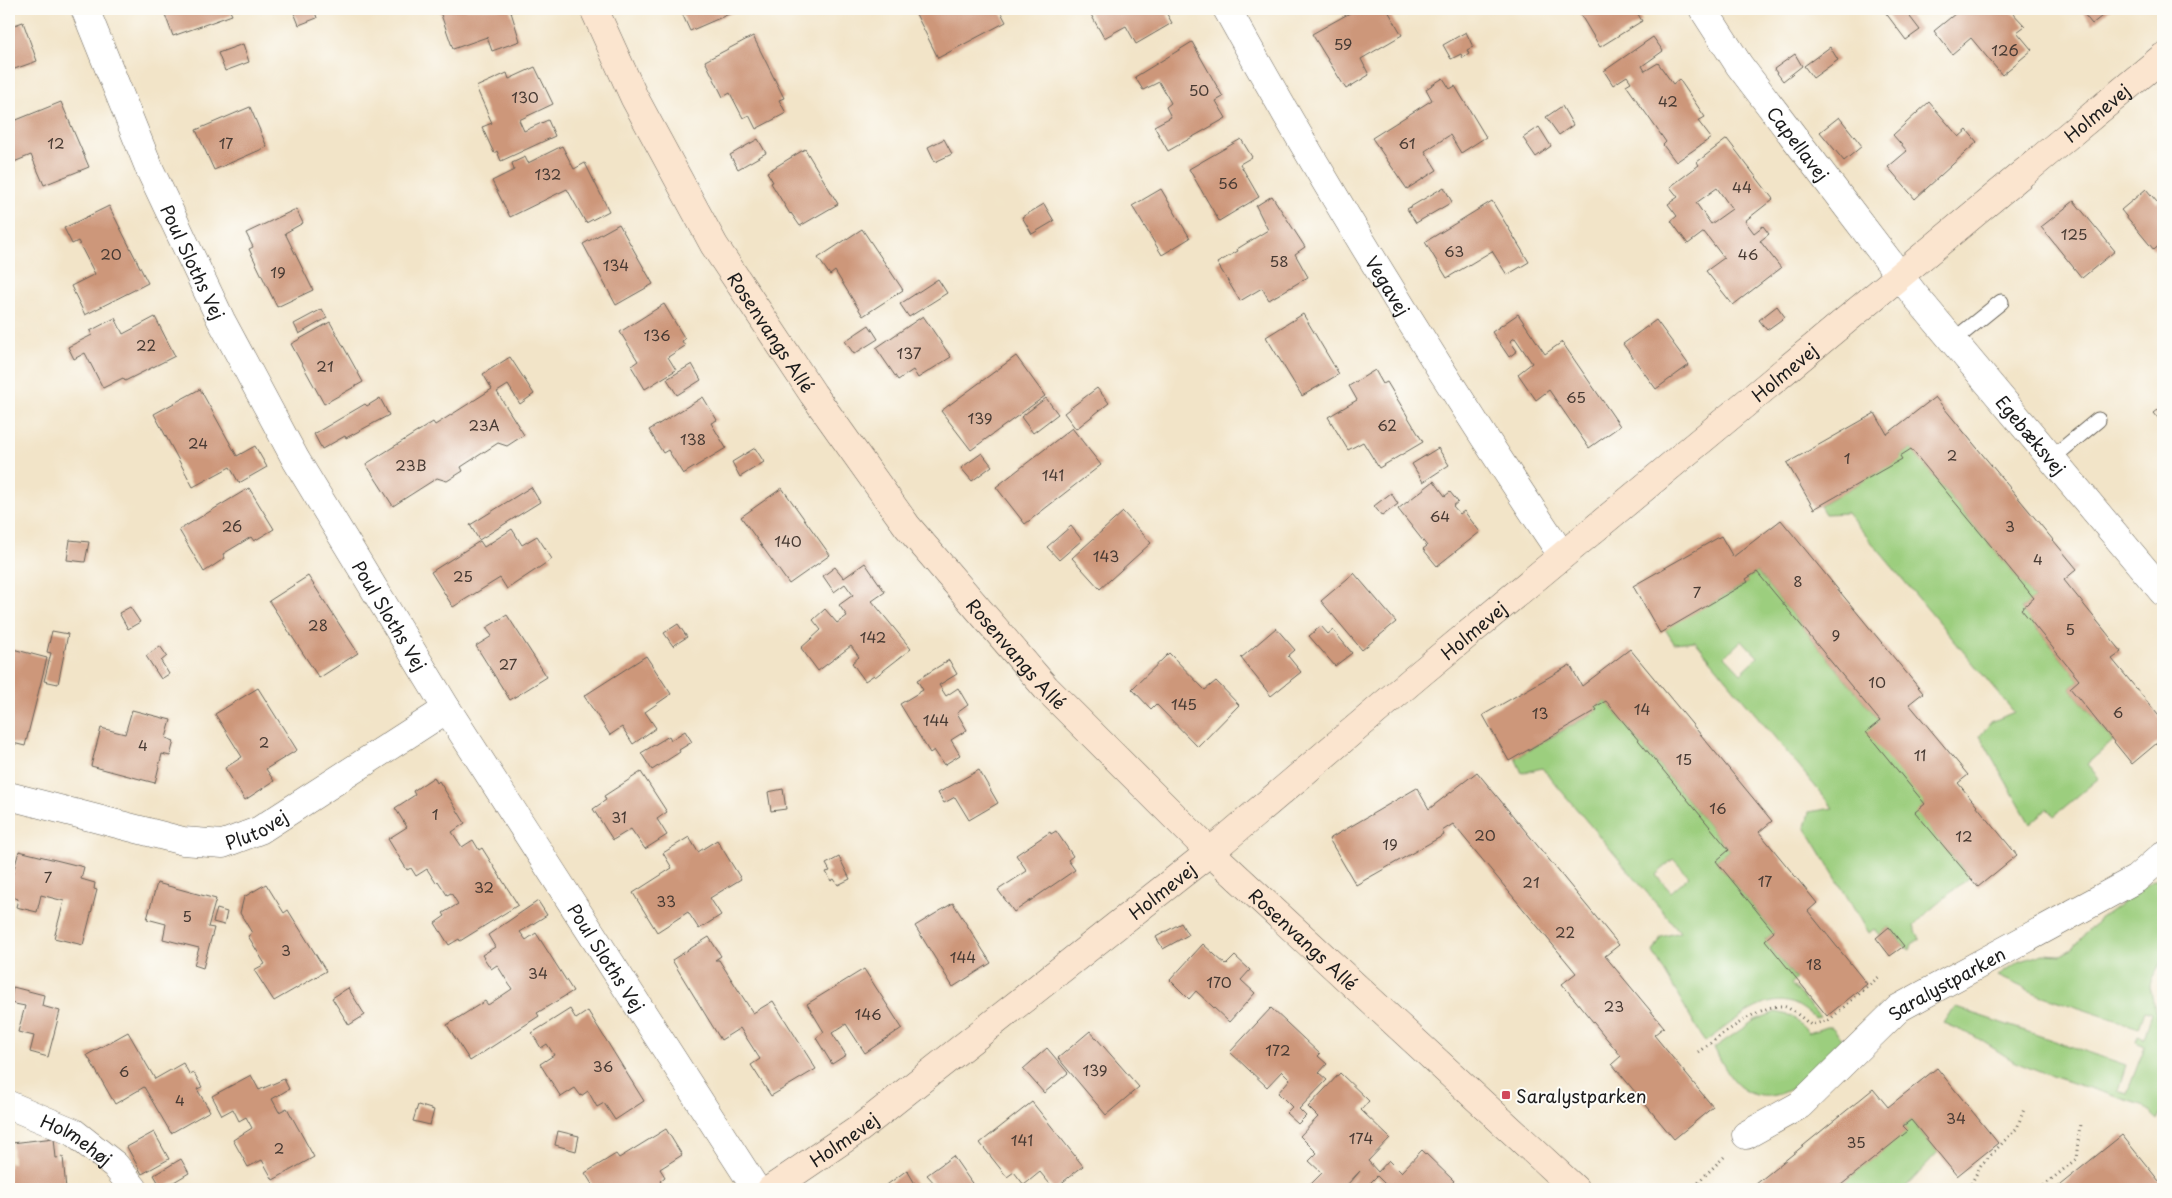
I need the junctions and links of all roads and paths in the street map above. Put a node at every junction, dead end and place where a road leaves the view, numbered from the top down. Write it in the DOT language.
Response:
graph roads {
  1 [pos="85,9"];
  2 [pos="594,9"];
  3 [pos="1227,9"];
  4 [pos="1703,9"];
  5 [pos="2163,57"];
  6 [pos="1900,275"];
  7 [pos="2001,302"];
  8 [pos="1954,340"];
  9 [pos="2098,420"];
  10 [pos="2052,458"];
  11 [pos="1562,555"];
  12 [pos="2163,592"];
  13 [pos="447,709"];
  14 [pos="9,796"];
  15 [pos="1210,852"];
  16 [pos="2163,855"];
  17 [pos="1881,975"];
  18 [pos="1698,1052"];
  19 [pos="9,1105"];
  20 [pos="2024,1110"];
  21 [pos="2080,1124"];
  22 [pos="1746,1135"];
  23 [pos="1563,1185"];
  24 [pos="1694,1188"];
  25 [pos="1969,1188"];
  26 [pos="134,1189"];
  27 [pos="756,1189"];
  28 [pos="771,1189"];
  29 [pos="2040,1189"];
  1 -- 13 [label="street, Poul Sloths Vej"];
  2 -- 15 [label="street, Rosenvangs Allé"];
  3 -- 11 [label="street, Vegavej"];
  4 -- 6 [label="street, Capellavej"];
  5 -- 6 [label="street, Holmevej"];
  6 -- 8 [label="street, Egebæksvej"];
  6 -- 11 [label="street, Holmevej"];
  7 -- 8 [label="lane"];
  8 -- 10 [label="street, Egebæksvej"];
  9 -- 10 [label="lane"];
  10 -- 12 [label="street, Egebæksvej"];
  11 -- 15 [label="street, Holmevej"];
  13 -- 14 [label="street, Plutovej"];
  13 -- 27 [label="street, Poul Sloths Vej"];
  15 -- 23 [label="street, Rosenvangs Allé"];
  15 -- 28 [label="street, Holmevej"];
  16 -- 22 [label="street, Saralystparken"];
  17 -- 18 [label="path"];
  19 -- 26 [label="street, Holmehøj"];
  20 -- 25 [label="path"];
  21 -- 29 [label="path"];
  22 -- 24 [label="path"];
}
